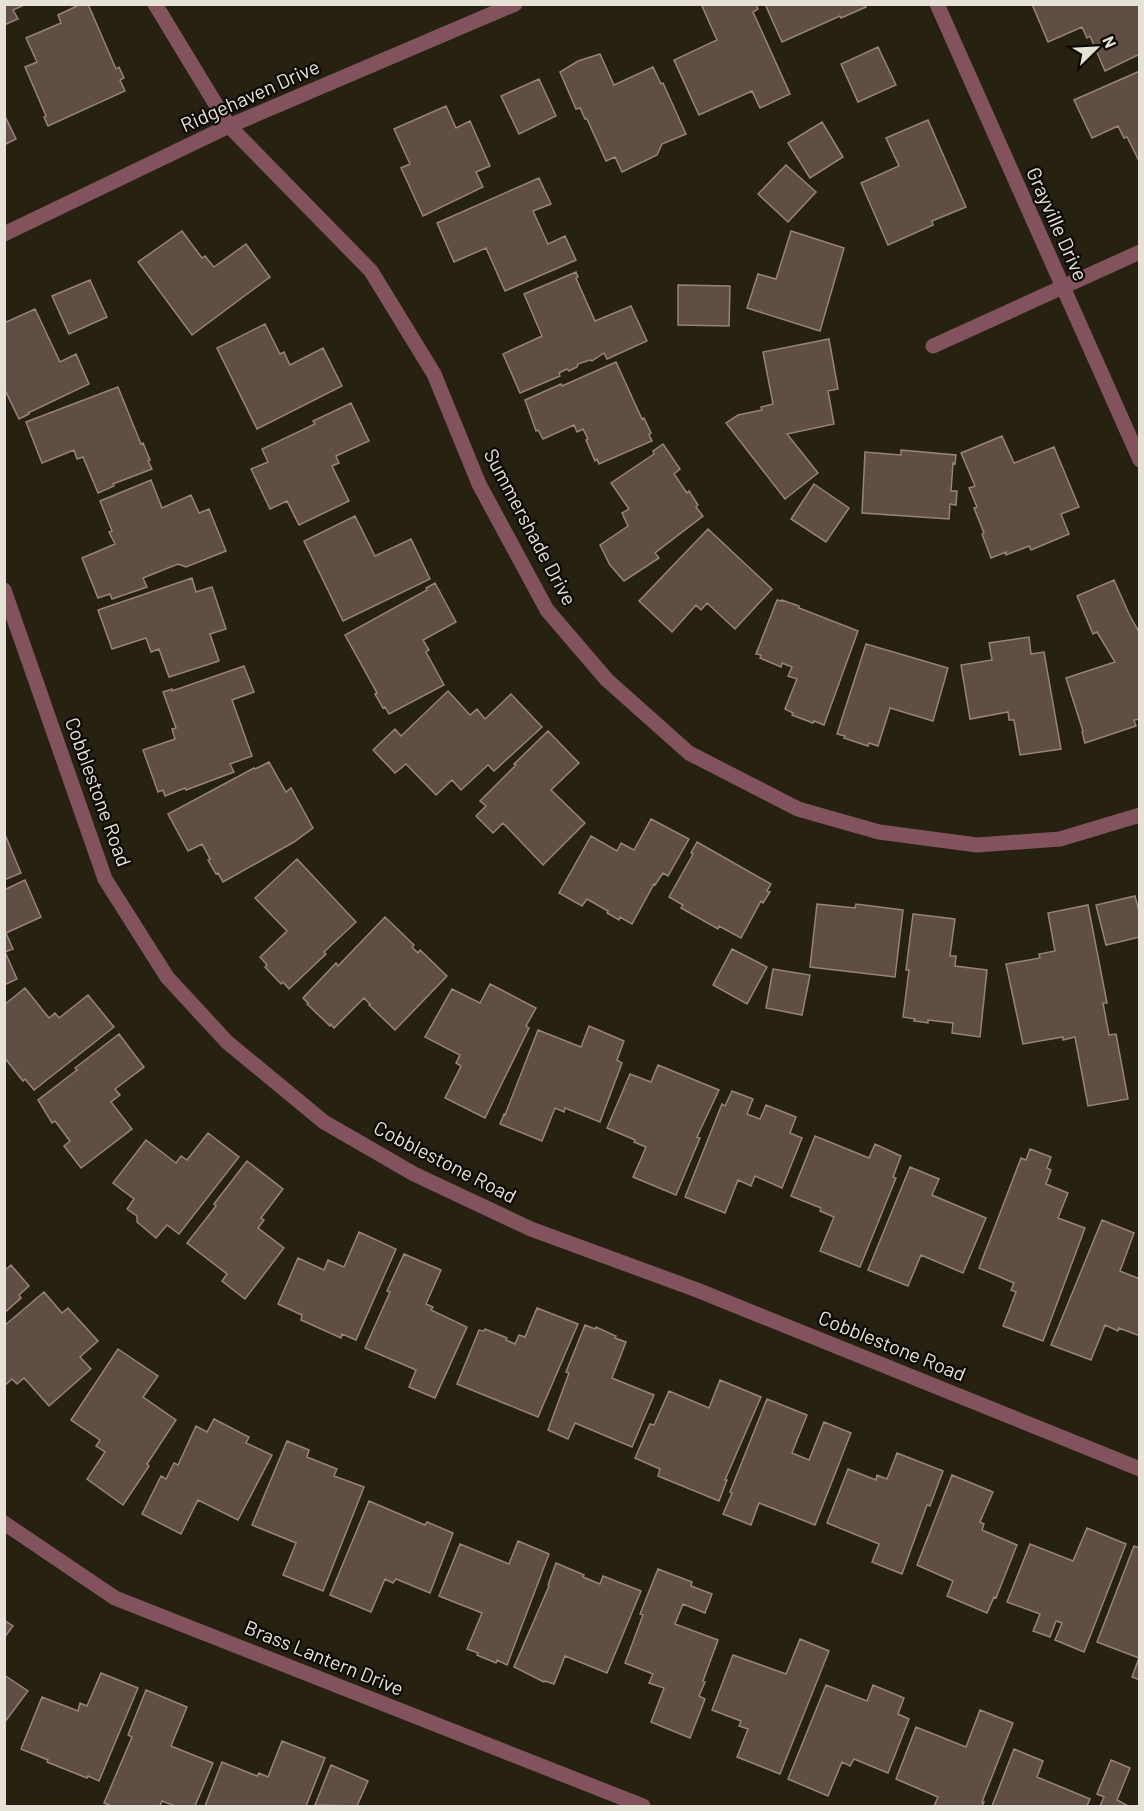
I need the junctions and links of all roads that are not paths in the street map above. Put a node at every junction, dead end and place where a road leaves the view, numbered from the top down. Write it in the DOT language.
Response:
graph roads {
  1 [pos="155,4"];
  2 [pos="515,4"];
  3 [pos="937,4"];
  4 [pos="229,126"];
  5 [pos="4,234"];
  6 [pos="1140,252"];
  7 [pos="1062,287"];
  8 [pos="933,346"];
  9 [pos="1140,459"];
  10 [pos="4,590"];
  11 [pos="1140,815"];
  12 [pos="1140,1469"];
  13 [pos="4,1522"];
  14 [pos="643,1806"];
  1 -- 4 [label="street, Summershade Drive"];
  2 -- 4 [label="street, Ridgehaven Drive"];
  3 -- 7 [label="street, Grayville Drive"];
  4 -- 5 [label="street, Ridgehaven Drive"];
  4 -- 11 [label="street, Summershade Drive"];
  6 -- 7 [label="street"];
  7 -- 8 [label="street"];
  7 -- 9 [label="street, Grayville Drive"];
  10 -- 12 [label="street, Cobblestone Road"];
  13 -- 14 [label="street, Brass Lantern Drive"];
}
